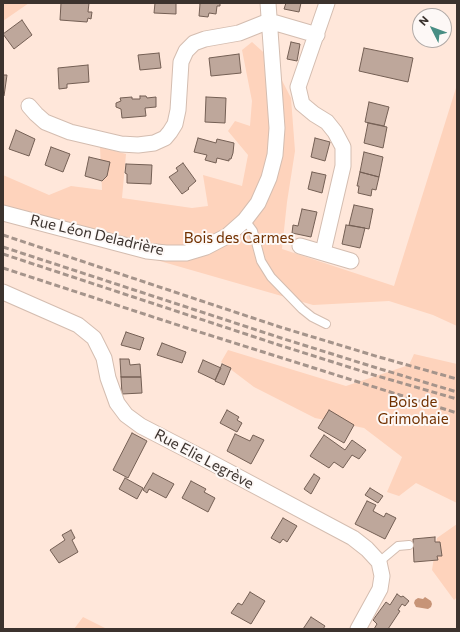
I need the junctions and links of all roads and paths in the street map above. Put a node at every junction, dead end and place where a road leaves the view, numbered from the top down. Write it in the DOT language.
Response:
graph roads {
  1 [pos="268,3"];
  2 [pos="327,3"];
  3 [pos="269,21"];
  4 [pos="316,35"];
  5 [pos="30,106"];
  6 [pos="3,212"];
  7 [pos="245,220"];
  8 [pos="300,246"];
  9 [pos="324,252"];
  10 [pos="351,261"];
  11 [pos="3,292"];
  12 [pos="326,324"];
  13 [pos="409,545"];
  14 [pos="379,562"];
  15 [pos="358,629"];
  1 -- 3 [label="street, Rue Léon Deladrière"];
  2 -- 4 [label="street"];
  3 -- 4 [label="street"];
  3 -- 5 [label="street"];
  3 -- 7 [label="street, Rue Léon Deladrière"];
  4 -- 9 [label="street"];
  6 -- 7 [label="street, Rue Léon Deladrière"];
  7 -- 12 [label="lane"];
  8 -- 9 [label="street"];
  9 -- 10 [label="street"];
  11 -- 14 [label="street, Rue Elie Legrève"];
  13 -- 14 [label="lane"];
  14 -- 15 [label="street"];
}
